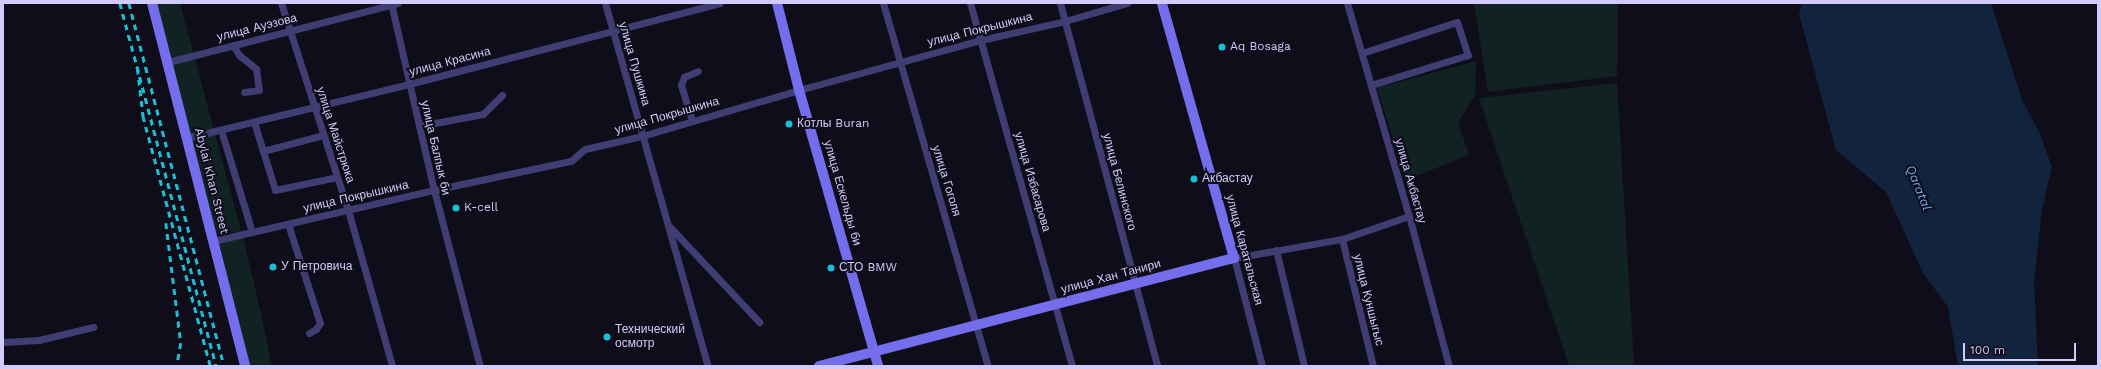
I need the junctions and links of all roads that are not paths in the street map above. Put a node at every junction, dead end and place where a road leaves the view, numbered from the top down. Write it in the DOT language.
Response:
graph roads {
  1 [pos="152,3"];
  2 [pos="281,3"];
  3 [pos="605,3"];
  4 [pos="720,3"];
  5 [pos="777,3"];
  6 [pos="883,3"];
  7 [pos="970,3"];
  8 [pos="1060,3"];
  9 [pos="1127,3"];
  10 [pos="1162,3"];
  11 [pos="1347,3"];
  12 [pos="393,4"];
  13 [pos="1065,21"];
  14 [pos="290,31"];
  15 [pos="613,31"];
  16 [pos="981,40"];
  17 [pos="233,45"];
  18 [pos="1362,53"];
  19 [pos="168,62"];
  20 [pos="899,62"];
  21 [pos="698,71"];
  22 [pos="409,84"];
  23 [pos="1371,85"];
  24 [pos="799,90"];
  25 [pos="244,92"];
  26 [pos="502,95"];
  27 [pos="314,108"];
  28 [pos="692,121"];
  29 [pos="254,122"];
  30 [pos="419,126"];
  31 [pos="221,130"];
  32 [pos="323,135"];
  33 [pos="642,136"];
  34 [pos="186,138"];
  35 [pos="263,151"];
  36 [pos="337,176"];
  37 [pos="434,190"];
  38 [pos="348,210"];
  39 [pos="1409,216"];
  40 [pos="288,224"];
  41 [pos="667,224"];
  42 [pos="252,232"];
  43 [pos="1342,239"];
  44 [pos="213,241"];
  45 [pos="1276,250"];
  46 [pos="1234,258"];
  47 [pos="1134,284"];
  48 [pos="1055,305"];
  49 [pos="759,322"];
  50 [pos="977,325"];
  51 [pos="93,328"];
  52 [pos="309,333"];
  53 [pos="3,342"];
  54 [pos="874,351"];
  55 [pos="245,366"];
  56 [pos="392,366"];
  57 [pos="480,366"];
  58 [pos="708,366"];
  59 [pos="819,366"];
  60 [pos="878,366"];
  61 [pos="988,366"];
  62 [pos="1072,366"];
  63 [pos="1157,366"];
  64 [pos="1262,366"];
  65 [pos="1304,366"];
  66 [pos="1373,366"];
  67 [pos="1449,366"];
  1 -- 19 [label="street, Abylai Khan Street"];
  2 -- 14 [label="street, улица Майстрюка"];
  3 -- 15 [label="street, улица Пушкина"];
  4 -- 15 [label="street, улица Красина"];
  5 -- 24 [label="street, улица Ескельды би"];
  6 -- 20 [label="street, улица Гоголя"];
  7 -- 16 [label="street, улица Избасарова"];
  8 -- 13 [label="street, улица Белинского"];
  9 -- 13 [label="street, улица Покрышкина"];
  10 -- 46 [label="street, улица Каратальская"];
  11 -- 18 [label="street, улица Акбастау"];
  12 -- 14 [label="street, улица Ауэзова"];
  12 -- 22 [label="street, улица Балпык би"];
  13 -- 16 [label="street, улица Покрышкина"];
  13 -- 47 [label="street, улица Белинского"];
  14 -- 17 [label="street, улица Ауэзова"];
  14 -- 27 [label="street, улица Майстрюка"];
  15 -- 22 [label="street, улица Красина"];
  15 -- 33 [label="street, улица Пушкина"];
  16 -- 20 [label="street, улица Покрышкина"];
  16 -- 48 [label="street, улица Избасарова"];
  17 -- 19 [label="street, улица Ауэзова"];
  17 -- 25 [label="street"];
  18 -- 23 [label="street, улица Акбастау"];
  18 -- 23 [label="street"];
  19 -- 34 [label="street, Abylai Khan Street"];
  20 -- 24 [label="street, улица Покрышкина"];
  20 -- 50 [label="street, улица Гоголя"];
  21 -- 28 [label="street"];
  22 -- 27 [label="street, улица Красина"];
  22 -- 30 [label="street, улица Балпык би"];
  23 -- 39 [label="street, улица Акбастау"];
  24 -- 28 [label="street, улица Покрышкина"];
  24 -- 54 [label="street, улица Ескельды би"];
  26 -- 30 [label="street"];
  27 -- 29 [label="street, улица Красина"];
  27 -- 32 [label="street, улица Майстрюка"];
  28 -- 33 [label="street, улица Покрышкина"];
  29 -- 31 [label="street, улица Красина"];
  29 -- 35 [label="street"];
  30 -- 37 [label="street, улица Балпык би"];
  31 -- 34 [label="street, улица Красина"];
  31 -- 42 [label="street"];
  32 -- 35 [label="street"];
  32 -- 36 [label="street, улица Майстрюка"];
  33 -- 37 [label="street, улица Покрышкина"];
  33 -- 41 [label="street, улица Пушкина"];
  34 -- 44 [label="street, Abylai Khan Street"];
  35 -- 36 [label="street"];
  36 -- 38 [label="street, улица Майстрюка"];
  37 -- 38 [label="street, улица Покрышкина"];
  37 -- 57 [label="street, улица Балпык би"];
  38 -- 40 [label="street, улица Покрышкина"];
  38 -- 56 [label="street, улица Майстрюка"];
  39 -- 43 [label="street, улица Хан Танири"];
  39 -- 67 [label="street, улица Акбастау"];
  40 -- 42 [label="street, улица Покрышкина"];
  40 -- 52 [label="street"];
  41 -- 49 [label="street, улица Пушкина"];
  41 -- 58 [label="street, улица Пушкина"];
  42 -- 44 [label="street, улица Покрышкина"];
  43 -- 45 [label="street, улица Хан Танири"];
  43 -- 66 [label="street, улица Куншыгыс"];
  44 -- 55 [label="street, Abylai Khan Street"];
  45 -- 46 [label="street, улица Хан Танири"];
  45 -- 65 [label="street"];
  46 -- 47 [label="street, улица Хан Танири"];
  46 -- 64 [label="street, улица Каратальская"];
  47 -- 48 [label="street, улица Хан Танири"];
  47 -- 63 [label="street, улица Белинского"];
  48 -- 50 [label="street, улица Хан Танири"];
  48 -- 62 [label="street, улица Избасарова"];
  50 -- 54 [label="street, улица Хан Танири"];
  50 -- 61 [label="street, улица Гоголя"];
  51 -- 53 [label="street"];
  54 -- 59 [label="street, улица Хан Танири"];
  54 -- 60 [label="street, улица Ескельды би"];
}
